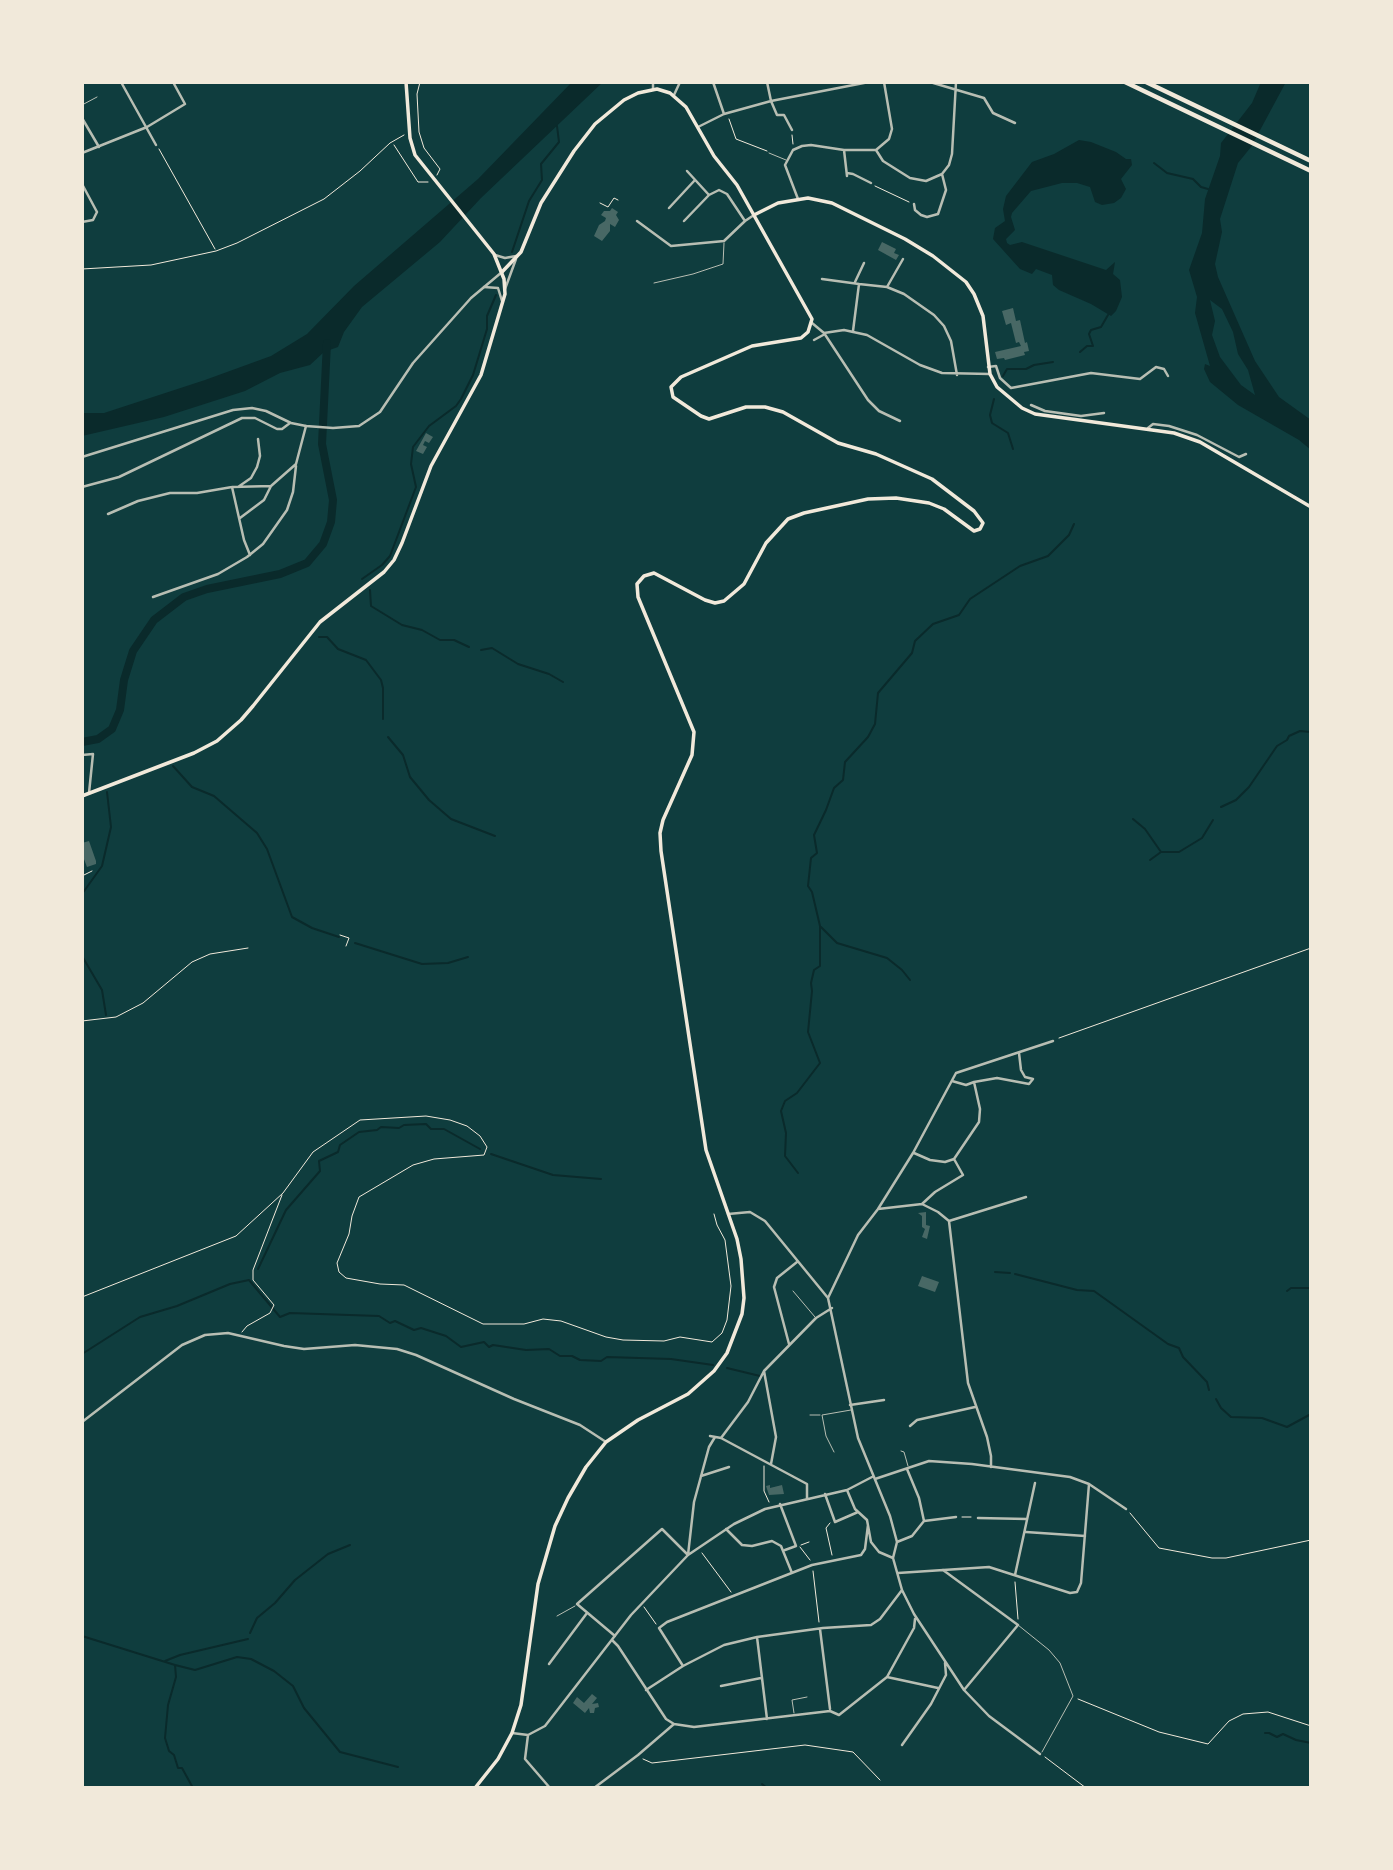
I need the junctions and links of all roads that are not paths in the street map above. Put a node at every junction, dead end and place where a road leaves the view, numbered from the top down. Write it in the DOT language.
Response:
graph roads {
  1 [pos="121,82"];
  2 [pos="173,82"];
  3 [pos="406,82"];
  4 [pos="653,82"];
  5 [pos="680,82"];
  6 [pos="713,82"];
  7 [pos="767,82"];
  8 [pos="869,82"];
  9 [pos="884,82"];
  10 [pos="930,82"];
  11 [pos="956,82"];
  12 [pos="1125,82"];
  13 [pos="1146,82"];
  14 [pos="653,89"];
  15 [pos="956,91"];
  16 [pos="674,95"];
  17 [pos="97,97"];
  18 [pos="771,101"];
  19 [pos="82,105"];
  20 [pos="726,114"];
  21 [pos="82,118"];
  22 [pos="1015,123"];
  23 [pos="147,127"];
  24 [pos="698,127"];
  25 [pos="792,130"];
  26 [pos="156,145"];
  27 [pos="99,147"];
  28 [pos="844,150"];
  29 [pos="876,150"];
  30 [pos="82,153"];
  31 [pos="769,153"];
  32 [pos="786,160"];
  33 [pos="1311,161"];
  34 [pos="687,171"];
  35 [pos="1311,172"];
  36 [pos="942,174"];
  37 [pos="695,180"];
  38 [pos="871,183"];
  39 [pos="82,184"];
  40 [pos="709,195"];
  41 [pos="798,199"];
  42 [pos="914,204"];
  43 [pos="669,208"];
  44 [pos="754,215"];
  45 [pos="637,220"];
  46 [pos="744,220"];
  47 [pos="684,221"];
  48 [pos="82,222"];
  49 [pos="724,241"];
  50 [pos="494,254"];
  51 [pos="518,257"];
  52 [pos="903,259"];
  53 [pos="864,263"];
  54 [pos="502,272"];
  55 [pos="822,279"];
  56 [pos="654,283"];
  57 [pos="857,283"];
  58 [pos="484,287"];
  59 [pos="887,287"];
  60 [pos="505,289"];
  61 [pos="502,302"];
  62 [pos="811,323"];
  63 [pos="853,331"];
  64 [pos="824,333"];
  65 [pos="814,340"];
  66 [pos="988,367"];
  67 [pos="990,374"];
  68 [pos="957,375"];
  69 [pos="1168,376"];
  70 [pos="1031,405"];
  71 [pos="1104,413"];
  72 [pos="1083,418"];
  73 [pos="900,421"];
  74 [pos="291,423"];
  75 [pos="308,426"];
  76 [pos="1149,428"];
  77 [pos="258,439"];
  78 [pos="1246,454"];
  79 [pos="82,457"];
  80 [pos="296,464"];
  81 [pos="271,486"];
  82 [pos="82,487"];
  83 [pos="232,487"];
  84 [pos="238,487"];
  85 [pos="1311,507"];
  86 [pos="108,514"];
  87 [pos="239,518"];
  88 [pos="250,555"];
  89 [pos="153,597"];
  90 [pos="82,755"];
  91 [pos="89,793"];
  92 [pos="82,796"];
  93 [pos="1053,1041"];
  94 [pos="1019,1053"];
  95 [pos="952,1081"];
  96 [pos="974,1082"];
  97 [pos="913,1153"];
  98 [pos="954,1159"];
  99 [pos="1026,1197"];
  100 [pos="922,1204"];
  101 [pos="878,1209"];
  102 [pos="728,1214"];
  103 [pos="949,1222"];
  104 [pos="798,1261"];
  105 [pos="793,1291"];
  106 [pos="828,1298"];
  107 [pos="832,1308"];
  108 [pos="816,1318"];
  109 [pos="789,1344"];
  110 [pos="764,1371"];
  111 [pos="884,1400"];
  112 [pos="851,1407"];
  113 [pos="975,1407"];
  114 [pos="810,1415"];
  115 [pos="822,1415"];
  116 [pos="82,1422"];
  117 [pos="910,1426"];
  118 [pos="721,1438"];
  119 [pos="607,1442"];
  120 [pos="901,1451"];
  121 [pos="834,1452"];
  122 [pos="771,1464"];
  123 [pos="729,1467"];
  124 [pos="991,1467"];
  125 [pos="907,1468"];
  126 [pos="701,1476"];
  127 [pos="872,1477"];
  128 [pos="1035,1483"];
  129 [pos="1089,1484"];
  130 [pos="847,1490"];
  131 [pos="825,1494"];
  132 [pos="807,1498"];
  133 [pos="780,1504"];
  134 [pos="1126,1509"];
  135 [pos="858,1512"];
  136 [pos="956,1517"];
  137 [pos="978,1517"];
  138 [pos="1027,1519"];
  139 [pos="924,1521"];
  140 [pos="867,1525"];
  141 [pos="726,1529"];
  142 [pos="1024,1532"];
  143 [pos="1085,1536"];
  144 [pos="897,1542"];
  145 [pos="784,1550"];
  146 [pos="688,1555"];
  147 [pos="893,1558"];
  148 [pos="943,1570"];
  149 [pos="792,1573"];
  150 [pos="898,1573"];
  151 [pos="1015,1575"];
  152 [pos="902,1590"];
  153 [pos="577,1604"];
  154 [pos="587,1613"];
  155 [pos="914,1614"];
  156 [pos="557,1616"];
  157 [pos="1018,1625"];
  158 [pos="820,1629"];
  159 [pos="757,1637"];
  160 [pos="613,1638"];
  161 [pos="946,1663"];
  162 [pos="550,1664"];
  163 [pos="683,1666"];
  164 [pos="887,1677"];
  165 [pos="761,1678"];
  166 [pos="721,1686"];
  167 [pos="939,1688"];
  168 [pos="646,1690"];
  169 [pos="964,1690"];
  170 [pos="807,1698"];
  171 [pos="830,1711"];
  172 [pos="794,1715"];
  173 [pos="767,1719"];
  174 [pos="674,1724"];
  175 [pos="512,1734"];
  176 [pos="528,1735"];
  177 [pos="902,1745"];
  178 [pos="1040,1754"];
  179 [pos="475,1788"];
  180 [pos="550,1788"];
  181 [pos="594,1788"];
  1 -- 23 [label="street"];
  2 -- 23 [label="street"];
  3 -- 50 [label="main road"];
  4 -- 14 [label="street"];
  5 -- 16 [label="street"];
  6 -- 20 [label="street"];
  7 -- 18 [label="street"];
  8 -- 18 [label="street"];
  9 -- 29 [label="street"];
  10 -- 15 [label="street"];
  11 -- 15 [label="street"];
  12 -- 35 [label="highway"];
  13 -- 33 [label="highway"];
  14 -- 16 [label="main road"];
  14 -- 51 [label="main road"];
  15 -- 22 [label="street"];
  15 -- 36 [label="street"];
  16 -- 24 [label="main road"];
  17 -- 19 [label="lane"];
  18 -- 20 [label="street"];
  18 -- 25 [label="street"];
  20 -- 24 [label="street"];
  21 -- 27 [label="street"];
  23 -- 26 [label="street"];
  23 -- 27 [label="street"];
  24 -- 44 [label="main road"];
  27 -- 30 [label="street"];
  28 -- 29 [label="street"];
  28 -- 32 [label="street"];
  28 -- 38 [label="street"];
  29 -- 36 [label="street"];
  31 -- 32 [label="lane"];
  32 -- 41 [label="street"];
  34 -- 37 [label="street"];
  36 -- 42 [label="street"];
  37 -- 40 [label="street"];
  37 -- 43 [label="street"];
  39 -- 48 [label="street"];
  40 -- 46 [label="street"];
  40 -- 47 [label="street"];
  41 -- 44 [label="main road"];
  41 -- 66 [label="main road"];
  44 -- 46 [label="street"];
  44 -- 62 [label="main road"];
  45 -- 49 [label="street"];
  46 -- 49 [label="street"];
  49 -- 56 [label="lane"];
  50 -- 51 [label="street"];
  50 -- 54 [label="main road"];
  51 -- 54 [label="main road"];
  51 -- 60 [label="street"];
  52 -- 59 [label="street"];
  53 -- 57 [label="street"];
  54 -- 58 [label="street"];
  54 -- 60 [label="main road"];
  55 -- 57 [label="street"];
  57 -- 59 [label="street"];
  57 -- 63 [label="street"];
  58 -- 61 [label="street"];
  58 -- 75 [label="street"];
  59 -- 68 [label="street"];
  60 -- 61 [label="main road"];
  61 -- 91 [label="main road"];
  62 -- 64 [label="street"];
  62 -- 102 [label="main road"];
  63 -- 64 [label="street"];
  63 -- 68 [label="street"];
  64 -- 65 [label="street"];
  64 -- 73 [label="street"];
  66 -- 67 [label="main road"];
  66 -- 69 [label="street"];
  67 -- 68 [label="street"];
  67 -- 72 [label="main road"];
  70 -- 72 [label="street"];
  71 -- 72 [label="street"];
  72 -- 76 [label="main road"];
  74 -- 75 [label="street"];
  74 -- 79 [label="street"];
  74 -- 82 [label="street"];
  75 -- 80 [label="street"];
  76 -- 78 [label="street"];
  76 -- 85 [label="main road"];
  77 -- 84 [label="street"];
  80 -- 81 [label="street"];
  80 -- 88 [label="street"];
  81 -- 84 [label="street"];
  81 -- 87 [label="street"];
  83 -- 84 [label="street"];
  83 -- 86 [label="street"];
  83 -- 87 [label="street"];
  87 -- 88 [label="street"];
  88 -- 89 [label="street"];
  90 -- 91 [label="street"];
  91 -- 92 [label="main road"];
  93 -- 94 [label="street"];
  94 -- 95 [label="street"];
  94 -- 96 [label="street"];
  95 -- 96 [label="street"];
  95 -- 97 [label="street"];
  96 -- 98 [label="street"];
  97 -- 98 [label="street"];
  97 -- 101 [label="street"];
  98 -- 100 [label="street"];
  99 -- 103 [label="street"];
  100 -- 101 [label="street"];
  100 -- 103 [label="street"];
  101 -- 106 [label="street"];
  102 -- 104 [label="street"];
  102 -- 119 [label="main road"];
  103 -- 113 [label="street"];
  104 -- 106 [label="street"];
  104 -- 109 [label="street"];
  105 -- 108 [label="lane"];
  106 -- 107 [label="street"];
  107 -- 108 [label="street"];
  107 -- 112 [label="street"];
  108 -- 109 [label="street"];
  109 -- 110 [label="street"];
  110 -- 118 [label="street"];
  110 -- 122 [label="street"];
  111 -- 112 [label="street"];
  112 -- 115 [label="lane"];
  112 -- 127 [label="street"];
  113 -- 117 [label="street"];
  113 -- 124 [label="street"];
  114 -- 115 [label="lane"];
  115 -- 121 [label="lane"];
  116 -- 119 [label="street"];
  118 -- 122 [label="street"];
  118 -- 126 [label="street"];
  119 -- 175 [label="main road"];
  120 -- 125 [label="lane"];
  122 -- 132 [label="street"];
  123 -- 126 [label="street"];
  124 -- 125 [label="street"];
  124 -- 129 [label="street"];
  125 -- 127 [label="street"];
  125 -- 139 [label="street"];
  126 -- 146 [label="street"];
  127 -- 130 [label="street"];
  127 -- 144 [label="street"];
  128 -- 138 [label="street"];
  129 -- 134 [label="street"];
  129 -- 143 [label="street"];
  130 -- 131 [label="street"];
  130 -- 135 [label="street"];
  131 -- 132 [label="street"];
  131 -- 135 [label="street"];
  132 -- 133 [label="street"];
  133 -- 141 [label="street"];
  133 -- 145 [label="street"];
  135 -- 140 [label="street"];
  136 -- 139 [label="street"];
  137 -- 138 [label="street"];
  138 -- 142 [label="street"];
  139 -- 144 [label="street"];
  140 -- 147 [label="street"];
  140 -- 149 [label="street"];
  141 -- 145 [label="street"];
  141 -- 146 [label="street"];
  142 -- 143 [label="street"];
  142 -- 151 [label="street"];
  143 -- 151 [label="street"];
  144 -- 147 [label="street"];
  145 -- 149 [label="street"];
  146 -- 153 [label="street"];
  146 -- 160 [label="street"];
  147 -- 150 [label="street"];
  148 -- 150 [label="street"];
  148 -- 151 [label="street"];
  148 -- 157 [label="street"];
  149 -- 163 [label="street"];
  150 -- 152 [label="street"];
  152 -- 155 [label="street"];
  152 -- 158 [label="street"];
  153 -- 154 [label="street"];
  153 -- 156 [label="lane"];
  154 -- 160 [label="street"];
  154 -- 162 [label="street"];
  155 -- 161 [label="street"];
  155 -- 164 [label="street"];
  157 -- 169 [label="street"];
  157 -- 178 [label="lane"];
  158 -- 159 [label="street"];
  158 -- 171 [label="street"];
  159 -- 163 [label="street"];
  159 -- 165 [label="street"];
  160 -- 168 [label="street"];
  160 -- 176 [label="street"];
  161 -- 167 [label="street"];
  161 -- 169 [label="street"];
  163 -- 168 [label="street"];
  164 -- 167 [label="street"];
  164 -- 171 [label="street"];
  165 -- 166 [label="street"];
  165 -- 173 [label="street"];
  167 -- 177 [label="street"];
  168 -- 174 [label="street"];
  169 -- 178 [label="street"];
  170 -- 172 [label="lane"];
  171 -- 172 [label="street"];
  172 -- 173 [label="street"];
  173 -- 174 [label="street"];
  174 -- 181 [label="street"];
  175 -- 176 [label="street"];
  175 -- 179 [label="main road"];
  176 -- 180 [label="street"];
}
